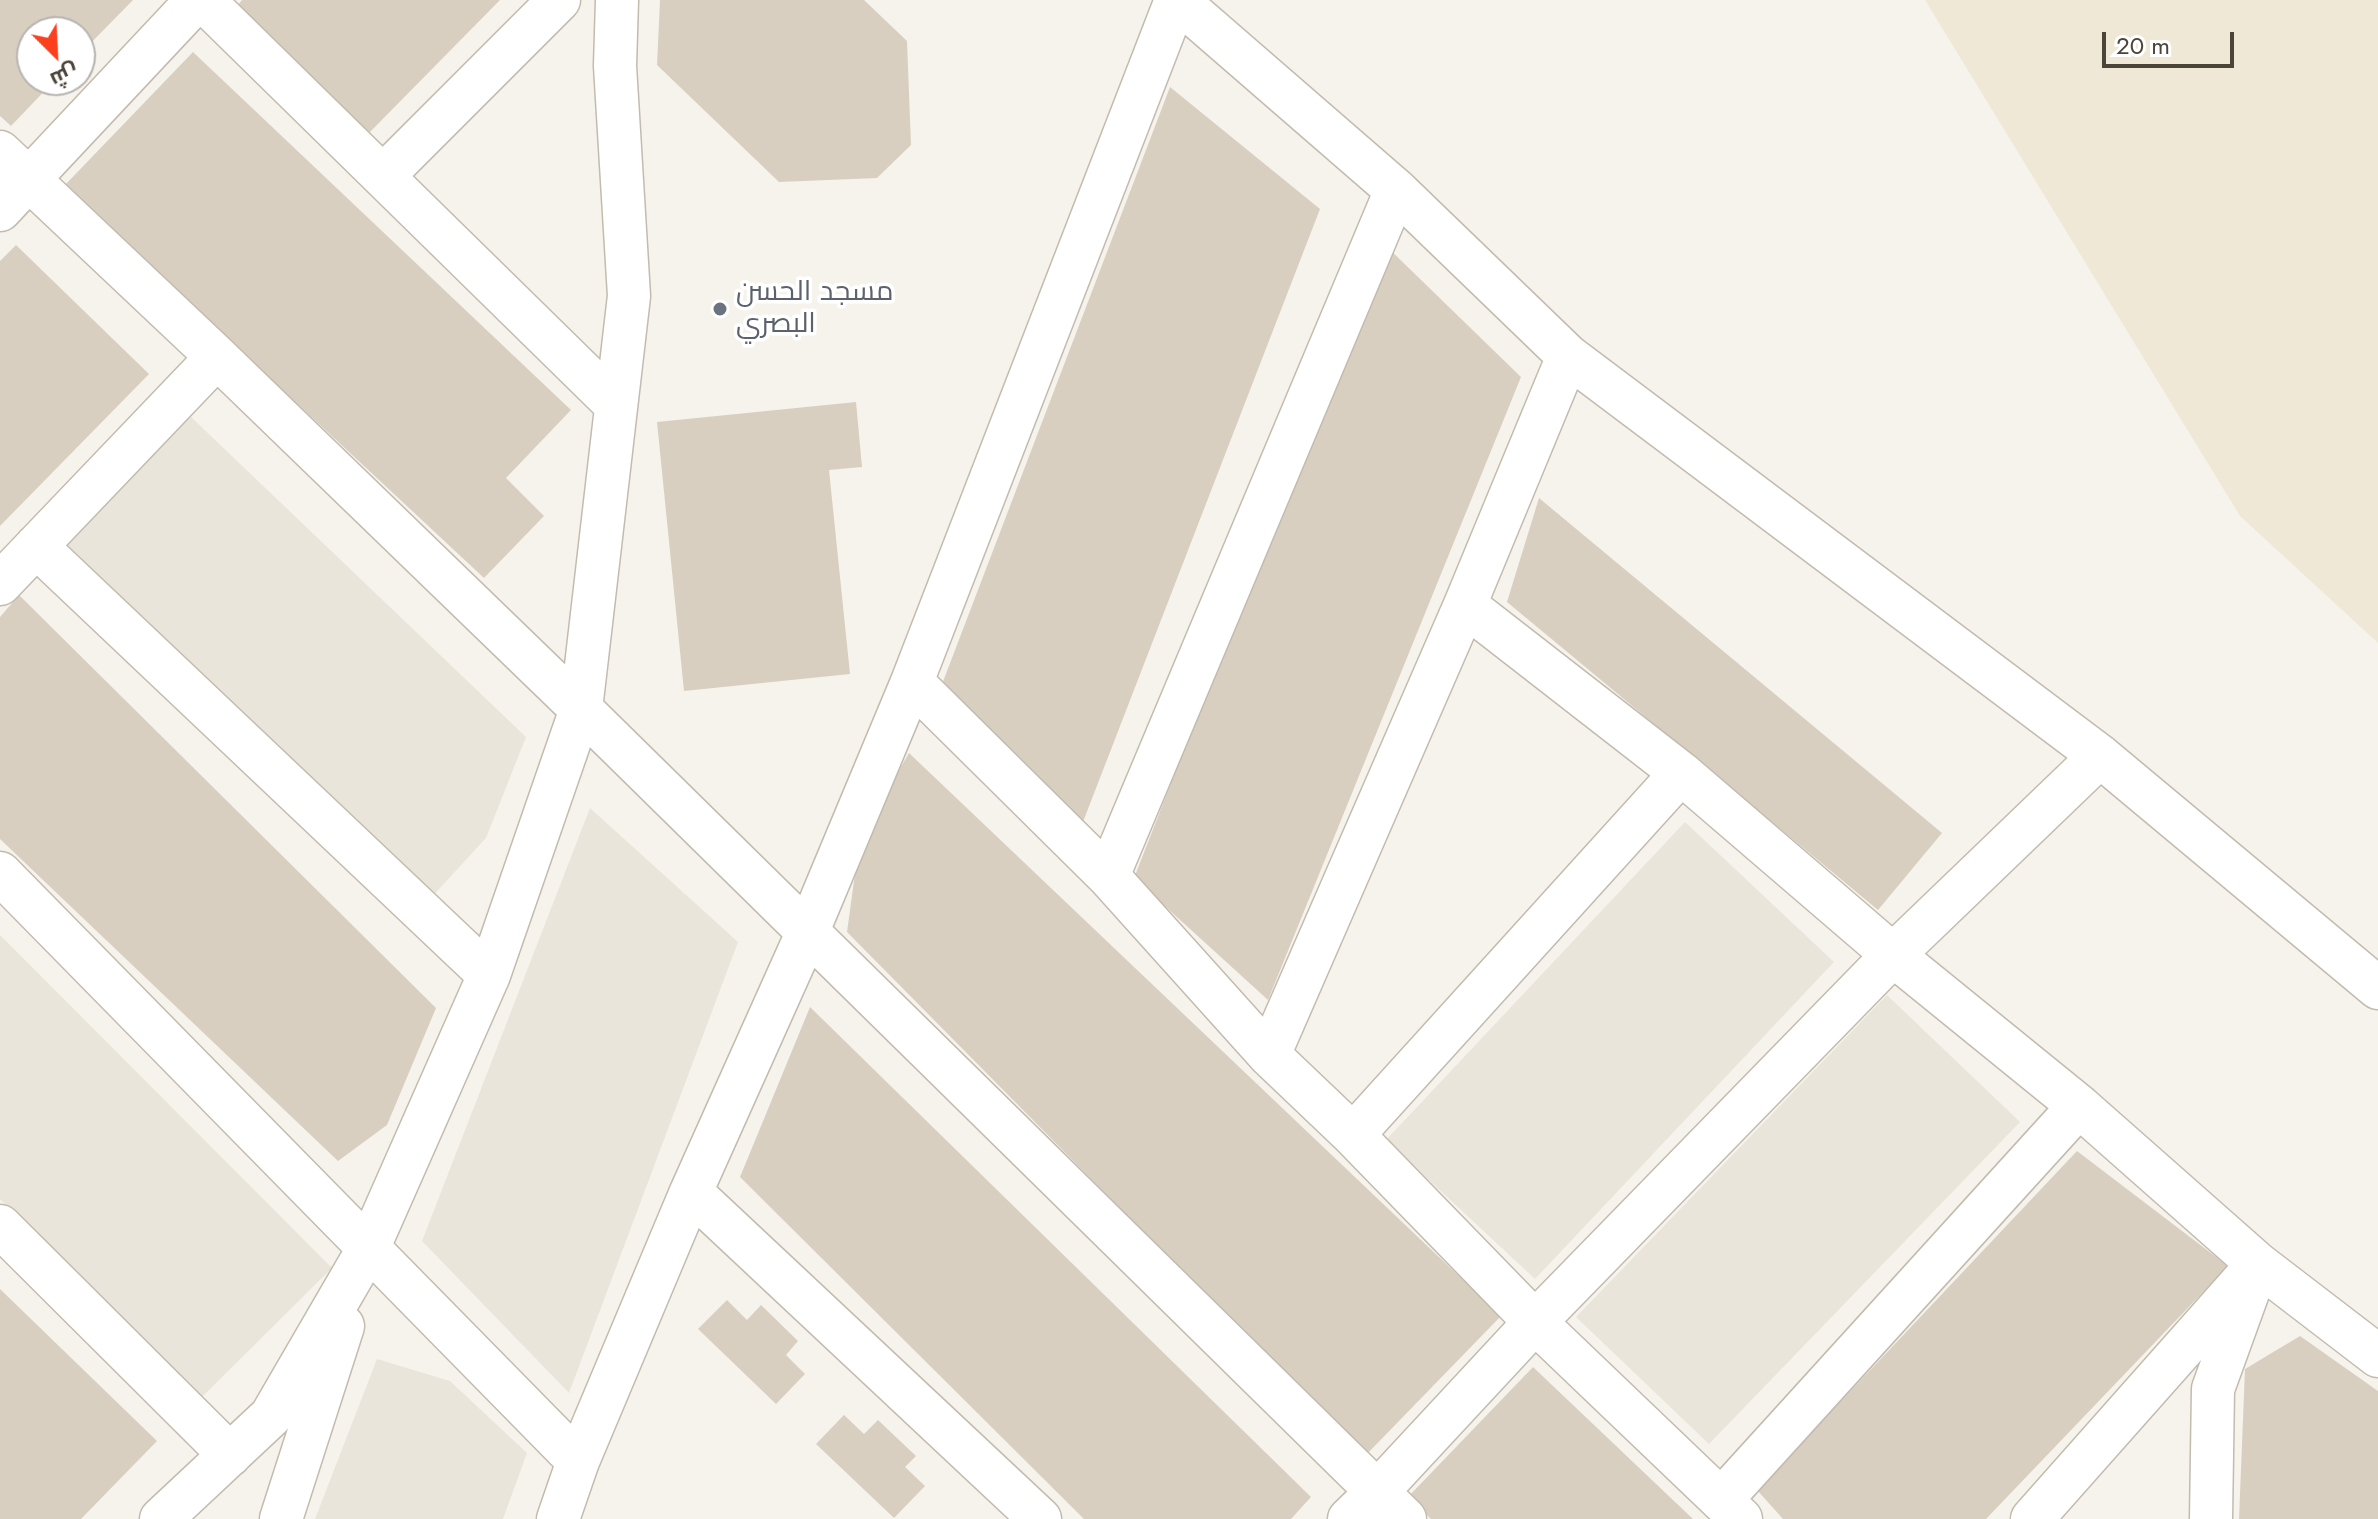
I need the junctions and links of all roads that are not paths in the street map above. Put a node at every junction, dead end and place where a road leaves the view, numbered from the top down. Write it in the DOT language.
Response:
graph roads {
  1 [pos="197,0"];
  2 [pos="203,0"];
  3 [pos="559,0"];
  4 [pos="617,0"];
  5 [pos="1177,0"];
  6 [pos="14,166"];
  7 [pos="383,176"];
  8 [pos="1396,190"];
  9 [pos="0,210"];
  10 [pos="1568,356"];
  11 [pos="217,357"];
  12 [pos="616,405"];
  13 [pos="36,546"];
  14 [pos="0,584"];
  15 [pos="1465,605"];
  16 [pos="912,682"];
  17 [pos="581,709"];
  18 [pos="2100,756"];
  19 [pos="1681,773"];
  20 [pos="0,873"];
  21 [pos="1108,876"];
  22 [pos="808,931"];
  23 [pos="1893,955"];
  24 [pos="489,975"];
  25 [pos="2378,988"];
  26 [pos="1269,1055"];
  27 [pos="2079,1106"];
  28 [pos="1353,1135"];
  29 [pos="691,1192"];
  30 [pos="0,1226"];
  31 [pos="368,1249"];
  32 [pos="2258,1264"];
  33 [pos="1535,1322"];
  34 [pos="2378,1356"];
  35 [pos="230,1455"];
  36 [pos="578,1461"];
  37 [pos="1377,1510"];
  38 [pos="1731,1510"];
  39 [pos="161,1519"];
  40 [pos="281,1519"];
  41 [pos="558,1519"];
  42 [pos="1040,1519"];
  43 [pos="2032,1519"];
  44 [pos="2211,1519"];
  1 -- 6 [label="street"];
  2 -- 7 [label="street"];
  3 -- 7 [label="street"];
  4 -- 12 [label="street"];
  5 -- 8 [label="street"];
  5 -- 16 [label="street"];
  6 -- 9 [label="street"];
  6 -- 11 [label="street"];
  7 -- 12 [label="street"];
  8 -- 10 [label="street"];
  8 -- 21 [label="street"];
  10 -- 15 [label="street"];
  10 -- 18 [label="street"];
  11 -- 13 [label="street"];
  11 -- 17 [label="street"];
  12 -- 17 [label="street"];
  13 -- 14 [label="street"];
  13 -- 24 [label="street"];
  15 -- 19 [label="street"];
  15 -- 26 [label="street"];
  16 -- 21 [label="street"];
  16 -- 22 [label="street"];
  17 -- 22 [label="street"];
  17 -- 24 [label="street"];
  18 -- 23 [label="street"];
  18 -- 25 [label="street"];
  19 -- 23 [label="street"];
  19 -- 28 [label="street"];
  20 -- 31 [label="street"];
  21 -- 26 [label="street"];
  22 -- 29 [label="street"];
  22 -- 37 [label="street"];
  23 -- 27 [label="street"];
  23 -- 33 [label="street"];
  24 -- 31 [label="street"];
  26 -- 28 [label="street"];
  27 -- 32 [label="street"];
  27 -- 38 [label="street"];
  28 -- 33 [label="street"];
  29 -- 36 [label="street"];
  29 -- 42 [label="street"];
  30 -- 35 [label="street"];
  31 -- 35 [label="street"];
  31 -- 36 [label="street"];
  31 -- 40 [label="street"];
  32 -- 34 [label="street"];
  32 -- 43 [label="street"];
  32 -- 44 [label="street"];
  33 -- 37 [label="street"];
  33 -- 38 [label="street"];
  35 -- 39 [label="street"];
  36 -- 41 [label="street"];
}
